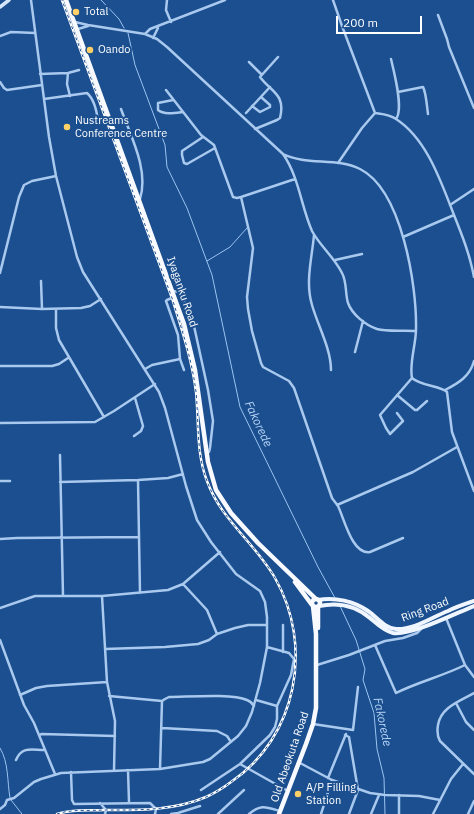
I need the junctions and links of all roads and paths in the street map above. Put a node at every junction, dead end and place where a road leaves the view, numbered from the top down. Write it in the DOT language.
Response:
graph roads {
  1 [pos="9,0"];
  2 [pos="31,0"];
  3 [pos="66,0"];
  4 [pos="167,0"];
  5 [pos="225,0"];
  6 [pos="333,0"];
  7 [pos="0,7"];
  8 [pos="438,15"];
  9 [pos="75,22"];
  10 [pos="171,22"];
  11 [pos="88,26"];
  12 [pos="158,27"];
  13 [pos="78,29"];
  14 [pos="35,34"];
  15 [pos="145,34"];
  16 [pos="0,36"];
  17 [pos="153,38"];
  18 [pos="278,57"];
  19 [pos="391,59"];
  20 [pos="249,62"];
  21 [pos="79,70"];
  22 [pos="40,74"];
  23 [pos="68,74"];
  24 [pos="261,74"];
  25 [pos="0,82"];
  26 [pos="42,85"];
  27 [pos="270,87"];
  28 [pos="166,90"];
  29 [pos="398,92"];
  30 [pos="70,96"];
  31 [pos="261,96"];
  32 [pos="44,99"];
  33 [pos="174,100"];
  34 [pos="474,105"];
  35 [pos="252,106"];
  36 [pos="121,109"];
  37 [pos="183,112"];
  38 [pos="246,113"];
  39 [pos="375,113"];
  40 [pos="428,114"];
  41 [pos="396,119"];
  42 [pos="98,122"];
  43 [pos="255,129"];
  44 [pos="204,137"];
  45 [pos="215,148"];
  46 [pos="283,154"];
  47 [pos="338,163"];
  48 [pos="56,176"];
  49 [pos="295,179"];
  50 [pos="474,189"];
  51 [pos="241,197"];
  52 [pos="139,200"];
  53 [pos="450,205"];
  54 [pos="454,215"];
  55 [pos="314,234"];
  56 [pos="403,237"];
  57 [pos="362,254"];
  58 [pos="335,260"];
  59 [pos="0,273"];
  60 [pos="474,277"];
  61 [pos="41,281"];
  62 [pos="173,294"];
  63 [pos="101,299"];
  64 [pos="0,307"];
  65 [pos="42,309"];
  66 [pos="56,309"];
  67 [pos="363,321"];
  68 [pos="416,331"];
  69 [pos="355,352"];
  70 [pos="68,358"];
  71 [pos="180,359"];
  72 [pos="474,360"];
  73 [pos="0,366"];
  74 [pos="145,369"];
  75 [pos="184,370"];
  76 [pos="331,370"];
  77 [pos="412,378"];
  78 [pos="155,384"];
  79 [pos="445,390"];
  80 [pos="397,395"];
  81 [pos="135,398"];
  82 [pos="427,400"];
  83 [pos="397,412"];
  84 [pos="104,417"];
  85 [pos="0,423"];
  86 [pos="134,436"];
  87 [pos="457,447"];
  88 [pos="207,453"];
  89 [pos="60,455"];
  90 [pos="183,474"];
  91 [pos="138,480"];
  92 [pos="0,481"];
  93 [pos="10,481"];
  94 [pos="60,482"];
  95 [pos="472,482"];
  96 [pos="474,492"];
  97 [pos="337,505"];
  98 [pos="61,537"];
  99 [pos="138,537"];
  100 [pos="403,538"];
  101 [pos="0,540"];
  102 [pos="220,552"];
  103 [pos="290,576"];
  104 [pos="183,584"];
  105 [pos="140,593"];
  106 [pos="63,596"];
  107 [pos="102,596"];
  108 [pos="317,600"];
  109 [pos="474,601"];
  110 [pos="315,606"];
  111 [pos="474,606"];
  112 [pos="0,608"];
  113 [pos="446,617"];
  114 [pos="283,625"];
  115 [pos="267,626"];
  116 [pos="424,626"];
  117 [pos="217,634"];
  118 [pos="0,640"];
  119 [pos="375,645"];
  120 [pos="267,648"];
  121 [pos="105,650"];
  122 [pos="283,652"];
  123 [pos="317,665"];
  124 [pos="465,665"];
  125 [pos="474,677"];
  126 [pos="107,682"];
  127 [pos="358,687"];
  128 [pos="474,694"];
  129 [pos="20,695"];
  130 [pos="109,696"];
  131 [pos="256,700"];
  132 [pos="162,702"];
  133 [pos="456,703"];
  134 [pos="254,706"];
  135 [pos="277,706"];
  136 [pos="313,724"];
  137 [pos="162,728"];
  138 [pos="347,730"];
  139 [pos="474,730"];
  140 [pos="345,734"];
  141 [pos="39,735"];
  142 [pos="115,736"];
  143 [pos="231,742"];
  144 [pos="45,750"];
  145 [pos="16,760"];
  146 [pos="299,763"];
  147 [pos="240,764"];
  148 [pos="463,764"];
  149 [pos="160,769"];
  150 [pos="128,770"];
  151 [pos="114,771"];
  152 [pos="71,772"];
  153 [pos="55,774"];
  154 [pos="474,774"];
  155 [pos="328,778"];
  156 [pos="332,780"];
  157 [pos="201,790"];
  158 [pos="244,790"];
  159 [pos="358,790"];
  160 [pos="288,791"];
  161 [pos="379,795"];
  162 [pos="398,795"];
  163 [pos="440,800"];
  164 [pos="474,801"];
  165 [pos="100,802"];
  166 [pos="129,802"];
  167 [pos="200,806"];
  168 [pos="0,809"];
  169 [pos="280,812"];
  170 [pos="105,814"];
  171 [pos="155,814"];
  172 [pos="171,814"];
  173 [pos="178,814"];
  174 [pos="218,814"];
  175 [pos="249,814"];
  176 [pos="321,814"];
  177 [pos="349,814"];
  178 [pos="371,814"];
  179 [pos="399,814"];
  180 [pos="433,814"];
  181 [pos="468,814"];
  1 -- 7 [label="main road"];
  2 -- 14 [label="street"];
  3 -- 9 [label="highway, Iyaganku Road"];
  4 -- 10 [label="street"];
  5 -- 10 [label="street"];
  6 -- 39 [label="street"];
  8 -- 34 [label="street"];
  9 -- 11 [label="street"];
  9 -- 13 [label="highway, Iyaganku Road"];
  10 -- 12 [label="street"];
  11 -- 13 [label="street"];
  11 -- 15 [label="street"];
  12 -- 15 [label="street"];
  12 -- 17 [label="street"];
  13 -- 52 [label="highway, Iyaganku Road"];
  14 -- 16 [label="street"];
  14 -- 22 [label="street"];
  15 -- 17 [label="street"];
  17 -- 43 [label="street"];
  18 -- 24 [label="street"];
  19 -- 29 [label="street"];
  20 -- 24 [label="street"];
  21 -- 23 [label="street"];
  22 -- 23 [label="street"];
  22 -- 26 [label="street"];
  23 -- 30 [label="street"];
  24 -- 27 [label="street"];
  25 -- 26 [label="street"];
  26 -- 32 [label="street"];
  27 -- 31 [label="street"];
  27 -- 43 [label="street"];
  28 -- 33 [label="street"];
  29 -- 40 [label="street"];
  29 -- 41 [label="street"];
  30 -- 32 [label="street"];
  30 -- 42 [label="street"];
  31 -- 35 [label="street"];
  31 -- 35 [label="street"];
  32 -- 48 [label="street"];
  33 -- 37 [label="street"];
  33 -- 37 [label="street"];
  35 -- 38 [label="street"];
  36 -- 52 [label="street"];
  37 -- 44 [label="street"];
  39 -- 41 [label="street"];
  39 -- 47 [label="street"];
  41 -- 53 [label="street"];
  43 -- 46 [label="street"];
  44 -- 45 [label="street"];
  44 -- 45 [label="street"];
  45 -- 51 [label="street"];
  46 -- 47 [label="street"];
  46 -- 49 [label="street"];
  47 -- 56 [label="street"];
  48 -- 59 [label="street"];
  48 -- 63 [label="street"];
  49 -- 51 [label="street"];
  49 -- 55 [label="street"];
  50 -- 53 [label="street"];
  51 -- 97 [label="street"];
  52 -- 62 [label="highway, Iyaganku Road"];
  53 -- 54 [label="street"];
  54 -- 56 [label="street"];
  54 -- 60 [label="street"];
  55 -- 58 [label="street"];
  55 -- 76 [label="street"];
  56 -- 68 [label="street"];
  57 -- 58 [label="street"];
  58 -- 67 [label="street"];
  61 -- 65 [label="street"];
  62 -- 71 [label="street"];
  62 -- 88 [label="highway, Iyaganku Road"];
  62 -- 88 [label="street"];
  63 -- 66 [label="street"];
  63 -- 74 [label="street"];
  64 -- 65 [label="street"];
  65 -- 66 [label="street"];
  66 -- 70 [label="street"];
  67 -- 68 [label="street"];
  67 -- 69 [label="street"];
  68 -- 77 [label="street"];
  70 -- 73 [label="street"];
  70 -- 84 [label="street"];
  71 -- 74 [label="street"];
  71 -- 75 [label="street"];
  72 -- 79 [label="street"];
  74 -- 78 [label="street"];
  77 -- 79 [label="street"];
  77 -- 80 [label="street"];
  78 -- 81 [label="street"];
  78 -- 90 [label="street"];
  79 -- 87 [label="street"];
  80 -- 82 [label="street"];
  80 -- 83 [label="street"];
  81 -- 84 [label="street"];
  81 -- 86 [label="street"];
  84 -- 85 [label="street"];
  87 -- 95 [label="street"];
  87 -- 97 [label="street"];
  88 -- 103 [label="highway, Iyaganku Road"];
  89 -- 94 [label="street"];
  90 -- 91 [label="street"];
  90 -- 102 [label="street"];
  91 -- 94 [label="street"];
  91 -- 99 [label="street"];
  92 -- 93 [label="street"];
  94 -- 98 [label="street"];
  95 -- 96 [label="street"];
  97 -- 100 [label="street"];
  98 -- 99 [label="street"];
  98 -- 101 [label="street"];
  98 -- 106 [label="street"];
  99 -- 105 [label="street"];
  102 -- 104 [label="street"];
  102 -- 115 [label="street"];
  103 -- 108 [label="highway, Iyaganku Road"];
  103 -- 110 [label="highway, Iyaganku Road"];
  104 -- 105 [label="street"];
  104 -- 117 [label="street"];
  105 -- 107 [label="street"];
  106 -- 107 [label="street"];
  106 -- 112 [label="street"];
  107 -- 121 [label="street"];
  108 -- 109 [label="main road, Ring Road"];
  108 -- 110 [label="highway"];
  110 -- 116 [label="main road, Ring Road"];
  110 -- 123 [label="highway, Old Abeokuta Road"];
  111 -- 113 [label="main road, Ring Road"];
  113 -- 116 [label="main road, Ring Road"];
  113 -- 124 [label="street"];
  114 -- 122 [label="street"];
  115 -- 117 [label="street"];
  115 -- 120 [label="street"];
  116 -- 119 [label="street"];
  117 -- 121 [label="street"];
  118 -- 129 [label="street"];
  119 -- 123 [label="street"];
  119 -- 124 [label="street"];
  120 -- 122 [label="street"];
  120 -- 131 [label="street"];
  121 -- 126 [label="street"];
  122 -- 135 [label="street"];
  123 -- 136 [label="highway, Old Abeokuta Road"];
  124 -- 125 [label="street"];
  126 -- 129 [label="street"];
  126 -- 130 [label="street"];
  127 -- 138 [label="street"];
  128 -- 133 [label="street"];
  129 -- 141 [label="street"];
  130 -- 132 [label="street"];
  130 -- 142 [label="street"];
  131 -- 134 [label="street"];
  131 -- 135 [label="street"];
  132 -- 134 [label="street"];
  132 -- 137 [label="street"];
  133 -- 139 [label="street"];
  133 -- 148 [label="street"];
  134 -- 143 [label="street"];
  135 -- 147 [label="street"];
  136 -- 138 [label="street"];
  136 -- 146 [label="highway, Old Abeokuta Road"];
  137 -- 143 [label="street"];
  137 -- 149 [label="street"];
  138 -- 140 [label="street"];
  140 -- 155 [label="street"];
  140 -- 159 [label="street"];
  141 -- 142 [label="street"];
  141 -- 144 [label="street"];
  142 -- 151 [label="street"];
  143 -- 149 [label="street"];
  144 -- 145 [label="street"];
  144 -- 153 [label="street"];
  146 -- 155 [label="street"];
  146 -- 160 [label="highway, Old Abeokuta Road"];
  147 -- 157 [label="street"];
  147 -- 160 [label="street"];
  148 -- 154 [label="street"];
  148 -- 163 [label="street"];
  149 -- 150 [label="street"];
  150 -- 151 [label="street"];
  150 -- 166 [label="street"];
  151 -- 152 [label="street"];
  152 -- 153 [label="street"];
  152 -- 165 [label="street"];
  153 -- 168 [label="street"];
  155 -- 156 [label="street"];
  156 -- 159 [label="street"];
  156 -- 176 [label="street"];
  158 -- 174 [label="street"];
  159 -- 161 [label="street"];
  159 -- 177 [label="street"];
  160 -- 169 [label="highway, Old Abeokuta Road"];
  161 -- 162 [label="street"];
  161 -- 178 [label="street"];
  162 -- 163 [label="street"];
  162 -- 179 [label="street"];
  163 -- 180 [label="street"];
  164 -- 181 [label="street"];
  165 -- 166 [label="street"];
  165 -- 170 [label="street"];
  166 -- 171 [label="street"];
  167 -- 173 [label="street"];
  169 -- 175 [label="street"];
  172 -- 173 [label="street"];
}
